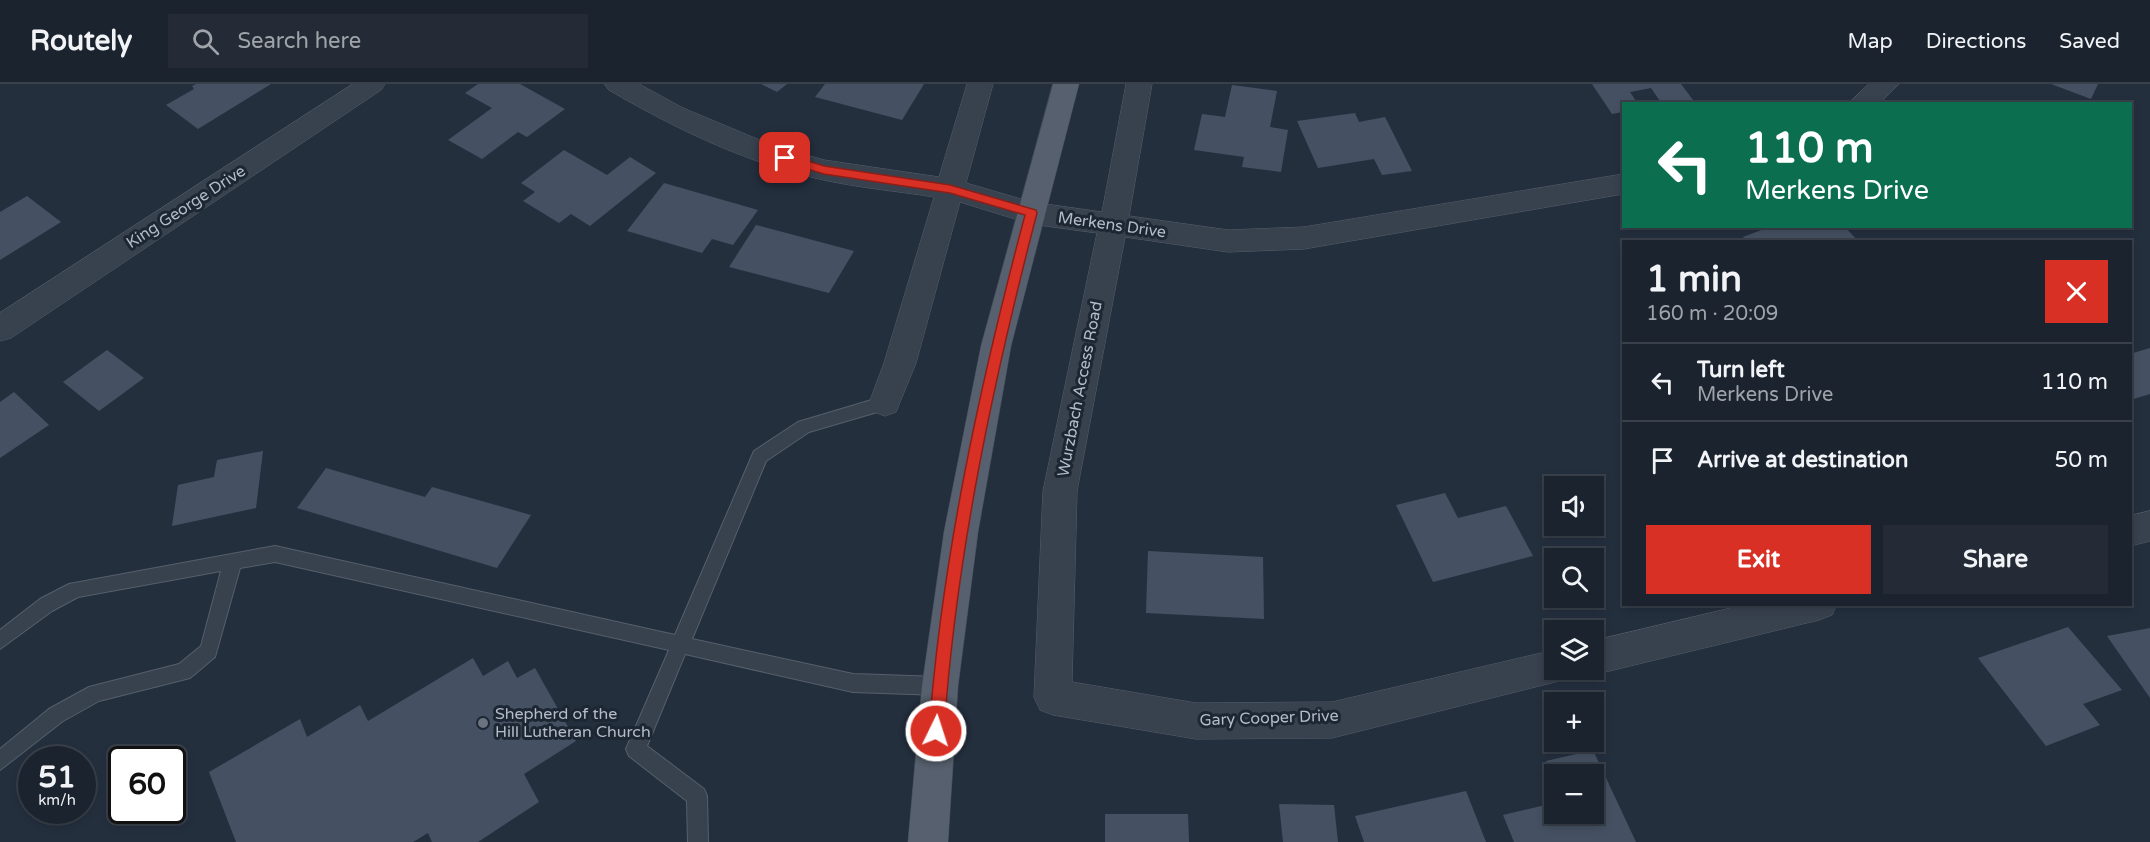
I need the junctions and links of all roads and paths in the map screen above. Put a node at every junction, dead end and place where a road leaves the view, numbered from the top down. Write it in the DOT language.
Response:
graph roads {
  1 [pos="372,84"];
  2 [pos="618,84"];
  3 [pos="980,84"];
  4 [pos="1066,84"];
  5 [pos="1139,84"];
  6 [pos="1886,84"];
  7 [pos="1864,102"];
  8 [pos="1622,183"];
  9 [pos="950,189"];
  10 [pos="1031,213"];
  11 [pos="1114,225"];
  12 [pos="0,329"];
  13 [pos="885,403"];
  14 [pos="2150,526"];
  15 [pos="2132,530"];
  16 [pos="233,561"];
  17 [pos="1811,606"];
  18 [pos="0,641"];
  19 [pos="681,644"];
  20 [pos="1604,655"];
  21 [pos="1544,669"];
  22 [pos="940,686"];
  23 [pos="1053,697"];
  24 [pos="0,761"];
  25 [pos="698,842"];
  26 [pos="928,842"];
  1 -- 12 [label="street, King George Drive"];
  2 -- 9 [label="street, Merkens Drive"];
  3 -- 9 [label="street"];
  4 -- 10 [label="main road"];
  5 -- 11 [label="street, Wurzbach Access Road"];
  6 -- 7 [label="street"];
  8 -- 11 [label="street, Merkens Drive"];
  9 -- 10 [label="street, Merkens Drive"];
  9 -- 13 [label="street"];
  10 -- 11 [label="street, Merkens Drive"];
  10 -- 22 [label="main road"];
  11 -- 23 [label="street, Wurzbach Access Road"];
  13 -- 19 [label="lane"];
  14 -- 15 [label="street"];
  16 -- 18 [label="lane"];
  16 -- 19 [label="lane"];
  16 -- 24 [label="lane"];
  17 -- 20 [label="street"];
  19 -- 22 [label="lane"];
  19 -- 25 [label="lane"];
  21 -- 23 [label="street, Gary Cooper Drive"];
  22 -- 26 [label="main road"];
}
